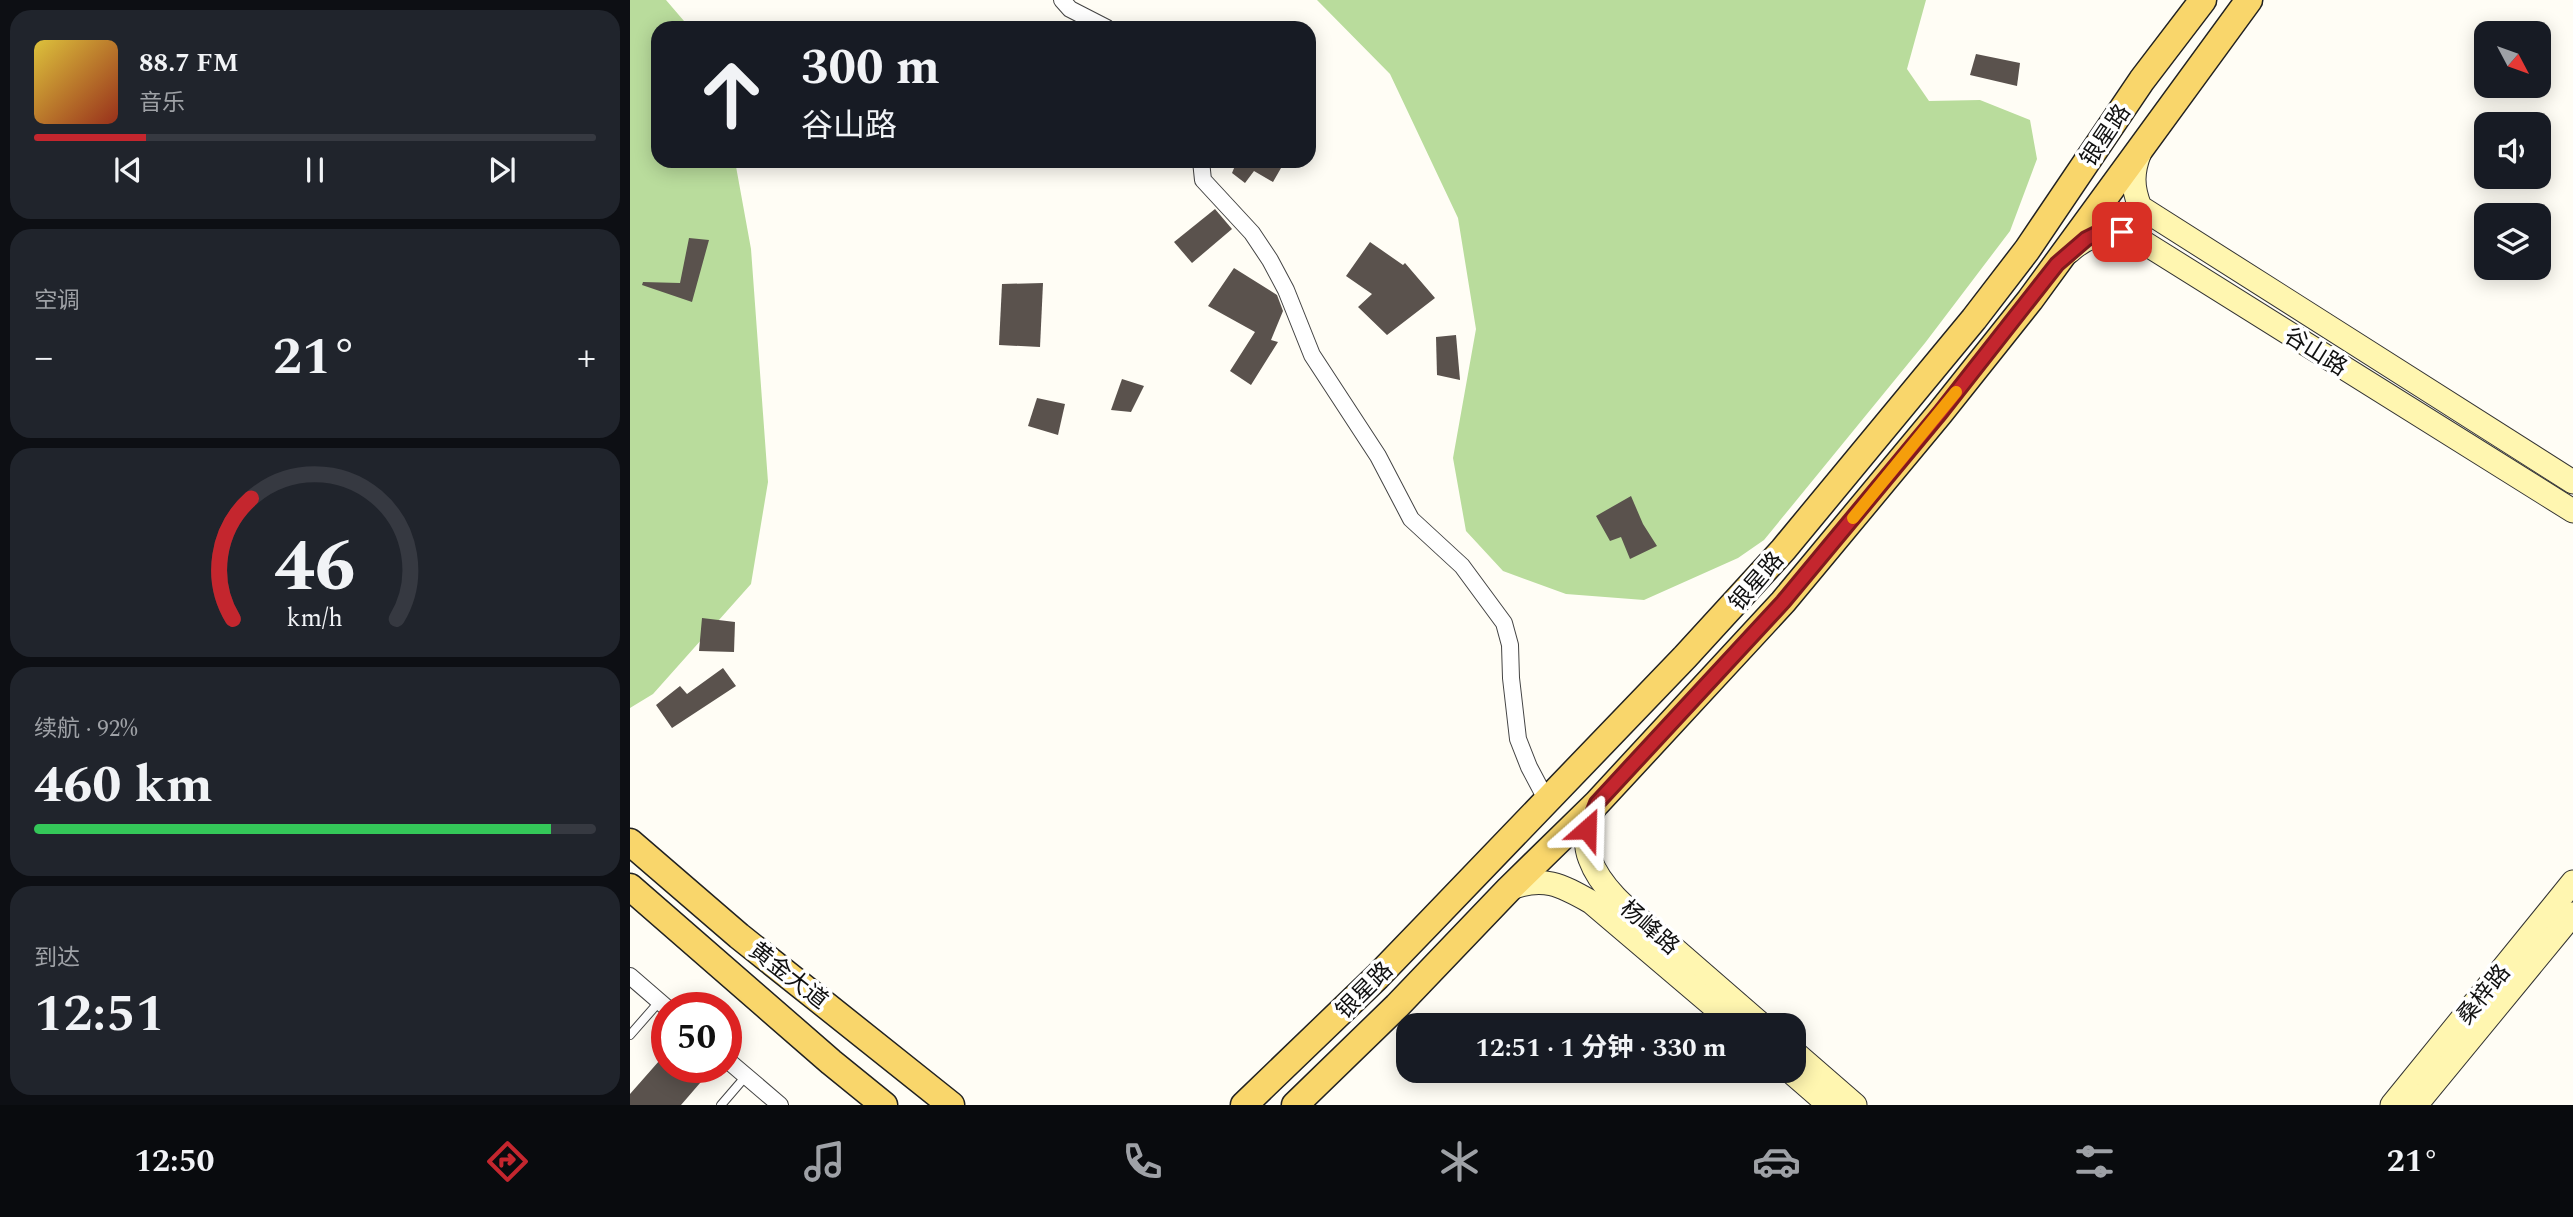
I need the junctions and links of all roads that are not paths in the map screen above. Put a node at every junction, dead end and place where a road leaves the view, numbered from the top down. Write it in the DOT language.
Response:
graph roads {
  1 [pos="1062,0"];
  2 [pos="2203,0"];
  3 [pos="2249,0"];
  4 [pos="1093,21"];
  5 [pos="2145,141"];
  6 [pos="1202,168"];
  7 [pos="2057,264"];
  8 [pos="2573,482"];
  9 [pos="2573,511"];
  10 [pos="1547,801"];
  11 [pos="1597,803"];
  12 [pos="630,842"];
  13 [pos="2573,883"];
  14 [pos="630,887"];
  15 [pos="1510,889"];
  16 [pos="2573,914"];
  17 [pos="630,976"];
  18 [pos="651,994"];
  19 [pos="1722,1013"];
  20 [pos="1748,1013"];
  21 [pos="651,1016"];
  22 [pos="630,1035"];
  23 [pos="1806,1062"];
  24 [pos="742,1073"];
  25 [pos="746,1076"];
  26 [pos="1804,1083"];
  27 [pos="721,1105"];
  28 [pos="780,1105"];
  29 [pos="884,1105"];
  30 [pos="951,1105"];
  31 [pos="1244,1105"];
  32 [pos="1295,1105"];
  33 [pos="1829,1105"];
  34 [pos="1855,1105"];
  35 [pos="2392,1105"];
  36 [pos="2416,1105"];
  1 -- 4 [label="street"];
  2 -- 10 [label="main road, 银星路"];
  3 -- 5 [label="main road, 银星路"];
  5 -- 7 [label="main road, 银星路"];
  5 -- 8 [label="main road, 谷山路"];
  6 -- 10 [label="street"];
  7 -- 9 [label="main road, 谷山路"];
  7 -- 11 [label="main road, 银星路"];
  10 -- 31 [label="main road, 银星路"];
  11 -- 15 [label="main road, 银星路"];
  11 -- 20 [label="main road, 杨峰路"];
  12 -- 30 [label="main road, 黄金大道"];
  13 -- 35 [label="main road, 桑梓路"];
  14 -- 29 [label="main road, 黄金大道"];
  15 -- 19 [label="main road, 杨峰路"];
  15 -- 32 [label="main road, 银星路"];
  16 -- 36 [label="main road, 桑梓路"];
  17 -- 18 [label="street"];
  21 -- 22 [label="lane"];
  23 -- 34 [label="main road"];
  24 -- 25 [label="street"];
  25 -- 27 [label="lane"];
  25 -- 28 [label="street"];
  26 -- 33 [label="main road"];
}
